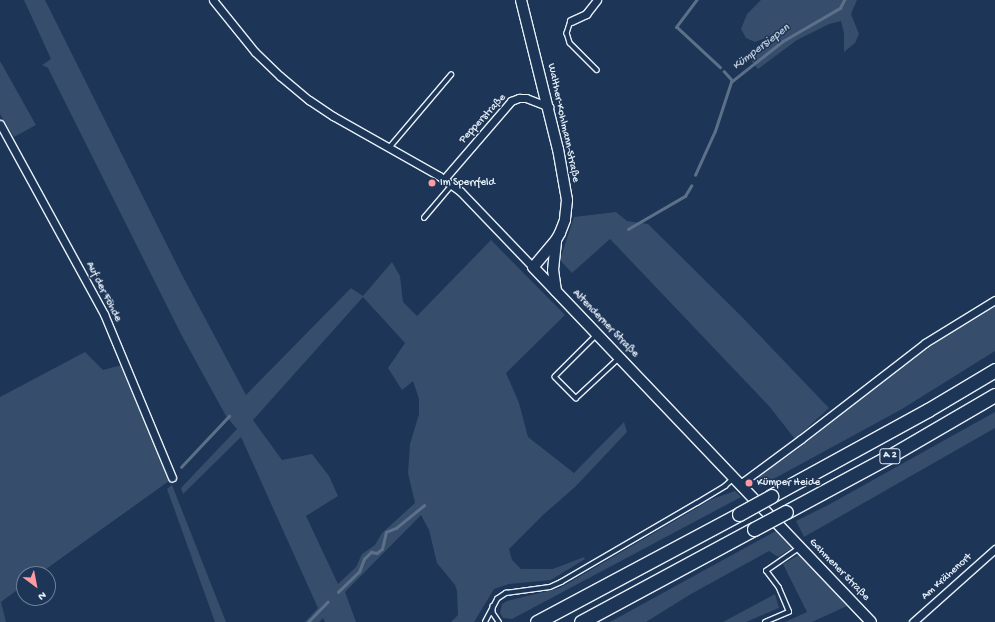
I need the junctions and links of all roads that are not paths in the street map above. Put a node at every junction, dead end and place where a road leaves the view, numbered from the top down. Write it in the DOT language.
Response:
graph roads {
  1 [pos="213,0"];
  2 [pos="521,0"];
  3 [pos="597,0"];
  4 [pos="571,21"];
  5 [pos="597,70"];
  6 [pos="451,75"];
  7 [pos="549,107"];
  8 [pos="0,124"];
  9 [pos="389,148"];
  10 [pos="444,179"];
  11 [pos="452,186"];
  12 [pos="424,218"];
  13 [pos="556,240"];
  14 [pos="533,267"];
  15 [pos="556,291"];
  16 [pos="995,300"];
  17 [pos="598,335"];
  18 [pos="620,357"];
  19 [pos="995,370"];
  20 [pos="995,395"];
  21 [pos="172,477"];
  22 [pos="737,481"];
  23 [pos="789,536"];
  24 [pos="800,547"];
  25 [pos="995,549"];
  26 [pos="493,605"];
  27 [pos="485,622"];
  28 [pos="499,622"];
  29 [pos="536,622"];
  30 [pos="582,622"];
  31 [pos="765,622"];
  32 [pos="871,622"];
  33 [pos="913,622"];
  1 -- 9 [label="street, Altenderner Straße"];
  2 -- 7 [label="main road, Walther-Kohlmann-Straße"];
  3 -- 4 [label="street"];
  4 -- 5 [label="lane"];
  6 -- 9 [label="lane"];
  7 -- 10 [label="street, Pepperstraße"];
  7 -- 13 [label="main road, Walther-Kohlmann-Straße"];
  8 -- 21 [label="street, Auf der Föhde"];
  9 -- 10 [label="street, Altenderner Straße"];
  10 -- 11 [label="street, Altenderner Straße"];
  11 -- 12 [label="lane"];
  11 -- 14 [label="street, Altenderner Straße"];
  13 -- 14 [label="main road, Walther-Kohlmann-Straße"];
  13 -- 15 [label="main road"];
  14 -- 15 [label="main road, Altenderner Straße"];
  15 -- 17 [label="main road, Altenderner Straße"];
  16 -- 22 [label="street"];
  17 -- 18 [label="main road, Altenderner Straße"];
  17 -- 18 [label="lane"];
  18 -- 22 [label="main road, Altenderner Straße"];
  19 -- 29 [label="highway, A 2, bridge"];
  20 -- 30 [label="highway, A 2, bridge"];
  22 -- 23 [label="main road, Altenderner Straße"];
  22 -- 26 [label="lane"];
  23 -- 24 [label="main road, Gahmener Straße"];
  24 -- 31 [label="lane"];
  24 -- 32 [label="main road, Gahmener Straße"];
  25 -- 33 [label="street, Am Krähenort"];
  26 -- 27 [label="lane"];
  26 -- 28 [label="lane"];
}
